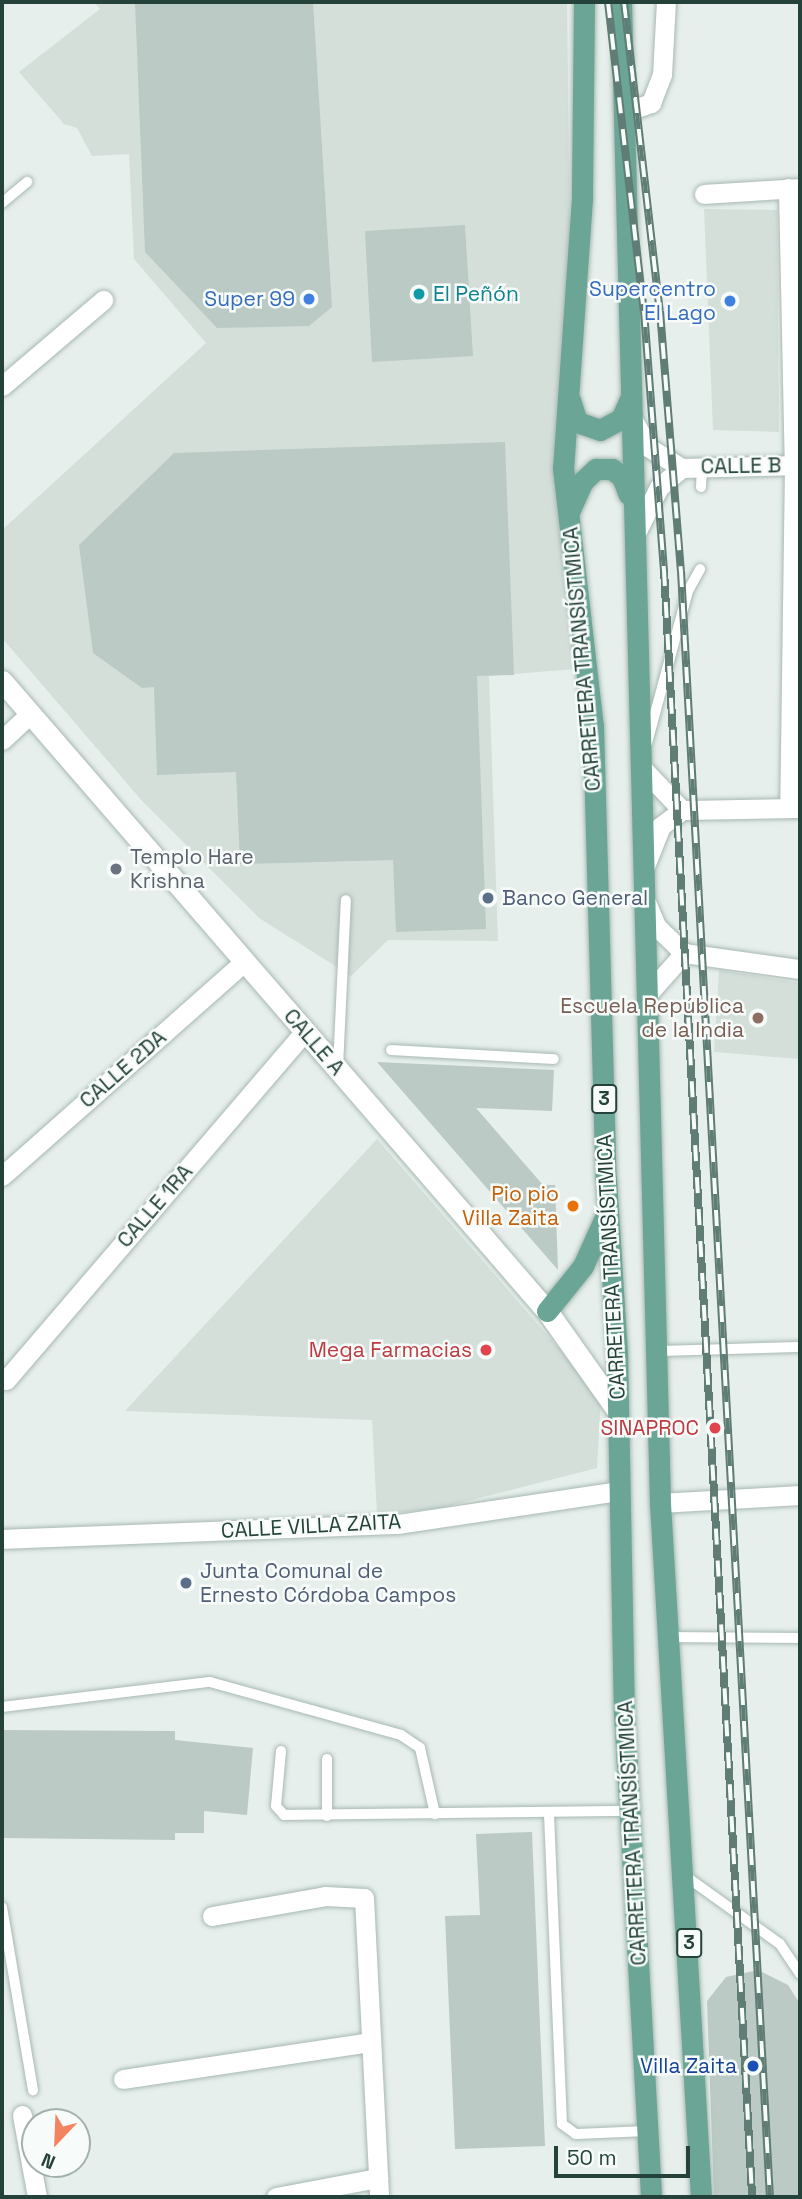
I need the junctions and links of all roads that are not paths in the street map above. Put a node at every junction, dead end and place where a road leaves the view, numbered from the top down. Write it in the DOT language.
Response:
graph roads {
  1 [pos="584,2"];
  2 [pos="621,2"];
  3 [pos="666,2"];
  4 [pos="625,112"];
  5 [pos="27,182"];
  6 [pos="794,188"];
  7 [pos="704,194"];
  8 [pos="2,203"];
  9 [pos="795,297"];
  10 [pos="103,300"];
  11 [pos="2,386"];
  12 [pos="569,395"];
  13 [pos="631,404"];
  14 [pos="797,465"];
  15 [pos="702,467"];
  16 [pos="682,468"];
  17 [pos="701,487"];
  18 [pos="632,504"];
  19 [pos="569,512"];
  20 [pos="634,541"];
  21 [pos="700,569"];
  22 [pos="796,632"];
  23 [pos="2,681"];
  24 [pos="30,714"];
  25 [pos="2,740"];
  26 [pos="641,767"];
  27 [pos="795,808"];
  28 [pos="682,810"];
  29 [pos="645,867"];
  30 [pos="346,900"];
  31 [pos="646,902"];
  32 [pos="684,953"];
  33 [pos="244,962"];
  34 [pos="800,969"];
  35 [pos="647,995"];
  36 [pos="304,1031"];
  37 [pos="391,1050"];
  38 [pos="554,1059"];
  39 [pos="338,1071"];
  40 [pos="2,1176"];
  41 [pos="608,1211"];
  42 [pos="547,1311"];
  43 [pos="800,1347"];
  44 [pos="657,1351"];
  45 [pos="6,1380"];
  46 [pos="617,1410"];
  47 [pos="619,1492"];
  48 [pos="800,1495"];
  49 [pos="660,1503"];
  50 [pos="2,1539"];
  51 [pos="666,1636"];
  52 [pos="800,1638"];
  53 [pos="2,1707"];
  54 [pos="281,1751"];
  55 [pos="327,1759"];
  56 [pos="630,1811"];
  57 [pos="435,1814"];
  58 [pos="549,1814"];
  59 [pos="327,1816"];
  60 [pos="684,1875"];
  61 [pos="2,1907"];
  62 [pos="212,1916"];
  63 [pos="800,1974"];
  64 [pos="370,2042"];
  65 [pos="123,2079"];
  66 [pos="33,2090"];
  67 [pos="649,2131"];
  68 [pos="34,2178"];
  69 [pos="379,2187"];
  70 [pos="37,2197"];
  71 [pos="276,2197"];
  72 [pos="651,2197"];
  73 [pos="701,2197"];
  1 -- 12 [label="main road, CARRETERA TRANSÍSTMICA / 3"];
  2 -- 4 [label="main road, CARRETERA TRANSÍSTMICA / 3"];
  3 -- 4 [label="street"];
  4 -- 13 [label="main road, CARRETERA TRANSÍSTMICA / 3"];
  5 -- 8 [label="lane"];
  6 -- 7 [label="street"];
  6 -- 9 [label="street"];
  9 -- 14 [label="street"];
  10 -- 11 [label="street"];
  12 -- 13 [label="main road"];
  12 -- 19 [label="main road, CARRETERA TRANSÍSTMICA / 3"];
  13 -- 16 [label="street, CALLE B"];
  13 -- 18 [label="main road, CARRETERA TRANSÍSTMICA / 3"];
  14 -- 15 [label="street, CALLE B"];
  14 -- 22 [label="street"];
  15 -- 16 [label="street, CALLE B"];
  15 -- 17 [label="lane"];
  16 -- 20 [label="street, CALLE B"];
  18 -- 19 [label="main road"];
  18 -- 20 [label="main road, CARRETERA TRANSÍSTMICA / 3"];
  19 -- 41 [label="main road, CARRETERA TRANSÍSTMICA / 3"];
  20 -- 26 [label="main road, CARRETERA TRANSÍSTMICA / 3"];
  21 -- 26 [label="lane"];
  22 -- 27 [label="street"];
  23 -- 24 [label="street, CALLE A"];
  24 -- 25 [label="street"];
  24 -- 33 [label="street, CALLE A"];
  26 -- 28 [label="street"];
  26 -- 29 [label="main road, CARRETERA TRANSÍSTMICA / 3"];
  27 -- 28 [label="street"];
  28 -- 29 [label="street"];
  29 -- 31 [label="main road, CARRETERA TRANSÍSTMICA / 3"];
  30 -- 39 [label="lane"];
  31 -- 32 [label="street"];
  31 -- 35 [label="main road, CARRETERA TRANSÍSTMICA / 3"];
  32 -- 34 [label="street"];
  32 -- 35 [label="street"];
  33 -- 36 [label="street, CALLE A"];
  33 -- 40 [label="street, CALLE 2DA"];
  35 -- 44 [label="main road, CARRETERA TRANSÍSTMICA / 3"];
  36 -- 39 [label="street, CALLE A"];
  36 -- 45 [label="street, CALLE 1RA"];
  37 -- 38 [label="lane"];
  39 -- 42 [label="street, CALLE A"];
  41 -- 42 [label="main road"];
  41 -- 46 [label="main road, CARRETERA TRANSÍSTMICA / 3"];
  42 -- 46 [label="street, CALLE A"];
  43 -- 44 [label="lane"];
  44 -- 49 [label="main road, CARRETERA TRANSÍSTMICA / 3"];
  46 -- 47 [label="main road, CARRETERA TRANSÍSTMICA / 3"];
  47 -- 50 [label="street, CALLE VILLA ZAITA"];
  47 -- 56 [label="main road, CARRETERA TRANSÍSTMICA / 3"];
  48 -- 49 [label="street"];
  49 -- 51 [label="main road, CARRETERA TRANSÍSTMICA / 3"];
  51 -- 52 [label="lane"];
  51 -- 60 [label="main road, CARRETERA TRANSÍSTMICA / 3"];
  53 -- 57 [label="lane"];
  54 -- 59 [label="lane"];
  55 -- 59 [label="lane"];
  56 -- 58 [label="lane"];
  56 -- 67 [label="main road, CARRETERA TRANSÍSTMICA / 3"];
  57 -- 58 [label="lane"];
  57 -- 59 [label="lane"];
  58 -- 67 [label="lane"];
  60 -- 63 [label="lane"];
  60 -- 73 [label="main road, CARRETERA TRANSÍSTMICA / 3"];
  61 -- 66 [label="lane"];
  62 -- 64 [label="street"];
  64 -- 65 [label="street"];
  64 -- 69 [label="street"];
  67 -- 72 [label="main road, CARRETERA TRANSÍSTMICA / 3"];
  68 -- 70 [label="street"];
  69 -- 71 [label="street"];
}
